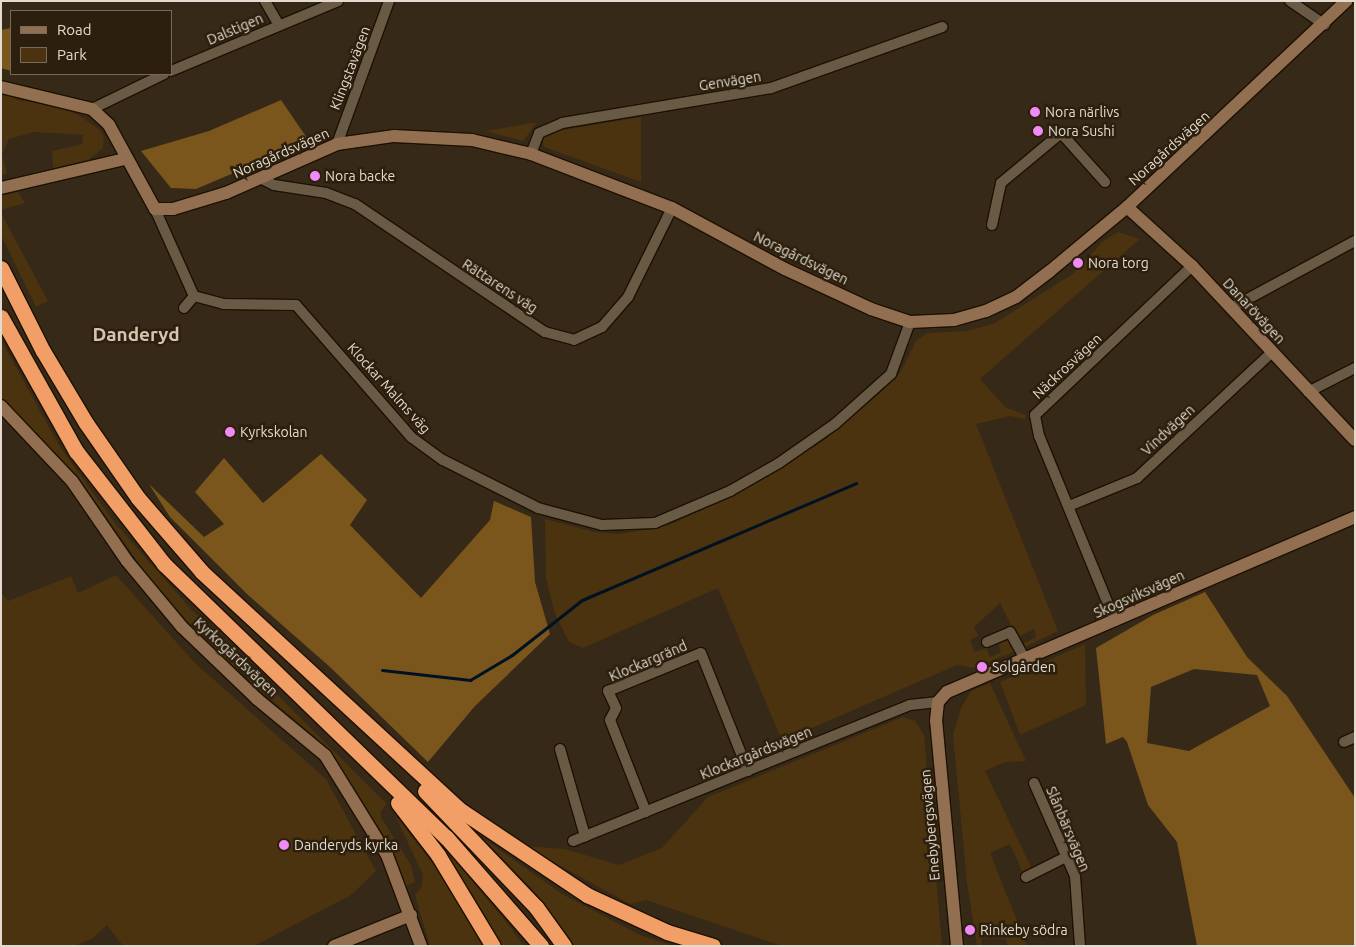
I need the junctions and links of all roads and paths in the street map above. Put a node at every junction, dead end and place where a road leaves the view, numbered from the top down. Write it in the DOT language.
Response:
graph roads {
  1 [pos="265,1"];
  2 [pos="338,1"];
  3 [pos="389,1"];
  4 [pos="1290,1"];
  5 [pos="1346,1"];
  6 [pos="280,25"];
  7 [pos="1325,25"];
  8 [pos="942,28"];
  9 [pos="172,71"];
  10 [pos="162,75"];
  11 [pos="1,87"];
  12 [pos="92,109"];
  13 [pos="337,144"];
  14 [pos="531,154"];
  15 [pos="126,159"];
  16 [pos="262,179"];
  17 [pos="1105,182"];
  18 [pos="1,188"];
  19 [pos="1127,207"];
  20 [pos="672,208"];
  21 [pos="155,209"];
  22 [pos="992,225"];
  23 [pos="1355,241"];
  24 [pos="1192,266"];
  25 [pos="1,268"];
  26 [pos="194,296"];
  27 [pos="184,308"];
  28 [pos="1231,308"];
  29 [pos="1,317"];
  30 [pos="910,322"];
  31 [pos="1272,352"];
  32 [pos="1355,368"];
  33 [pos="1308,392"];
  34 [pos="1,406"];
  35 [pos="1355,440"];
  36 [pos="1069,506"];
  37 [pos="1355,517"];
  38 [pos="1115,621"];
  39 [pos="232,631"];
  40 [pos="987,642"];
  41 [pos="1024,657"];
  42 [pos="340,702"];
  43 [pos="938,702"];
  44 [pos="1355,737"];
  45 [pos="1344,742"];
  46 [pos="560,749"];
  47 [pos="748,771"];
  48 [pos="1034,783"];
  49 [pos="646,812"];
  50 [pos="586,836"];
  51 [pos="572,841"];
  52 [pos="1066,857"];
  53 [pos="1026,877"];
  54 [pos="411,915"];
  55 [pos="334,946"];
  56 [pos="421,946"];
  57 [pos="492,946"];
  58 [pos="541,946"];
  59 [pos="564,946"];
  60 [pos="714,946"];
  61 [pos="956,946"];
  62 [pos="1080,946"];
  1 -- 6 [label="street"];
  2 -- 6 [label="street, Dalstigen"];
  3 -- 13 [label="street, Klingstavägen"];
  4 -- 7 [label="street"];
  5 -- 7 [label="street, Noragårdsvägen"];
  6 -- 9 [label="street, Dalstigen"];
  7 -- 19 [label="street, Noragårdsvägen"];
  8 -- 14 [label="street, Genvägen"];
  10 -- 12 [label="street"];
  11 -- 12 [label="street"];
  12 -- 15 [label="street"];
  13 -- 14 [label="street, Noragårdsvägen"];
  13 -- 16 [label="street, Noragårdsvägen"];
  14 -- 20 [label="street, Noragårdsvägen"];
  15 -- 18 [label="street"];
  15 -- 21 [label="street"];
  16 -- 20 [label="street, Rättarens väg"];
  16 -- 21 [label="street, Noragårdsvägen"];
  17 -- 22 [label="street"];
  19 -- 24 [label="street, Danarövägen"];
  19 -- 30 [label="street, Noragårdsvägen"];
  20 -- 30 [label="street, Noragårdsvägen"];
  21 -- 26 [label="street"];
  23 -- 28 [label="street"];
  24 -- 28 [label="street, Danarövägen"];
  24 -- 36 [label="street, Näckrosvägen"];
  25 -- 42 [label="highway"];
  26 -- 27 [label="street"];
  26 -- 30 [label="street, Klockar Malms väg"];
  28 -- 31 [label="street, Danarövägen"];
  29 -- 39 [label="highway"];
  31 -- 33 [label="street, Danarövägen"];
  31 -- 36 [label="street, Vindvägen"];
  32 -- 33 [label="street"];
  33 -- 35 [label="street, Danarövägen"];
  34 -- 54 [label="street, Kyrkogårdsvägen"];
  36 -- 38 [label="street, Näckrosvägen"];
  37 -- 38 [label="street, Skogsviksvägen"];
  38 -- 41 [label="street, Skogsviksvägen"];
  39 -- 57 [label="highway"];
  39 -- 58 [label="highway"];
  40 -- 41 [label="street"];
  41 -- 43 [label="street, Skogsviksvägen"];
  42 -- 59 [label="highway"];
  42 -- 60 [label="highway"];
  43 -- 47 [label="street, Klockargårdsvägen"];
  43 -- 61 [label="street, Enebybergsvägen"];
  44 -- 45 [label="street"];
  46 -- 50 [label="street"];
  47 -- 49 [label="street, Klockargårdsvägen"];
  47 -- 49 [label="street, Klockargränd"];
  48 -- 52 [label="street, Slånbärsvägen"];
  49 -- 50 [label="street, Klockargårdsvägen"];
  50 -- 51 [label="street, Klockargårdsvägen"];
  52 -- 53 [label="street"];
  52 -- 62 [label="street, Slånbärsvägen"];
  54 -- 55 [label="street"];
  54 -- 56 [label="street, Kyrkogårdsvägen"];
}
